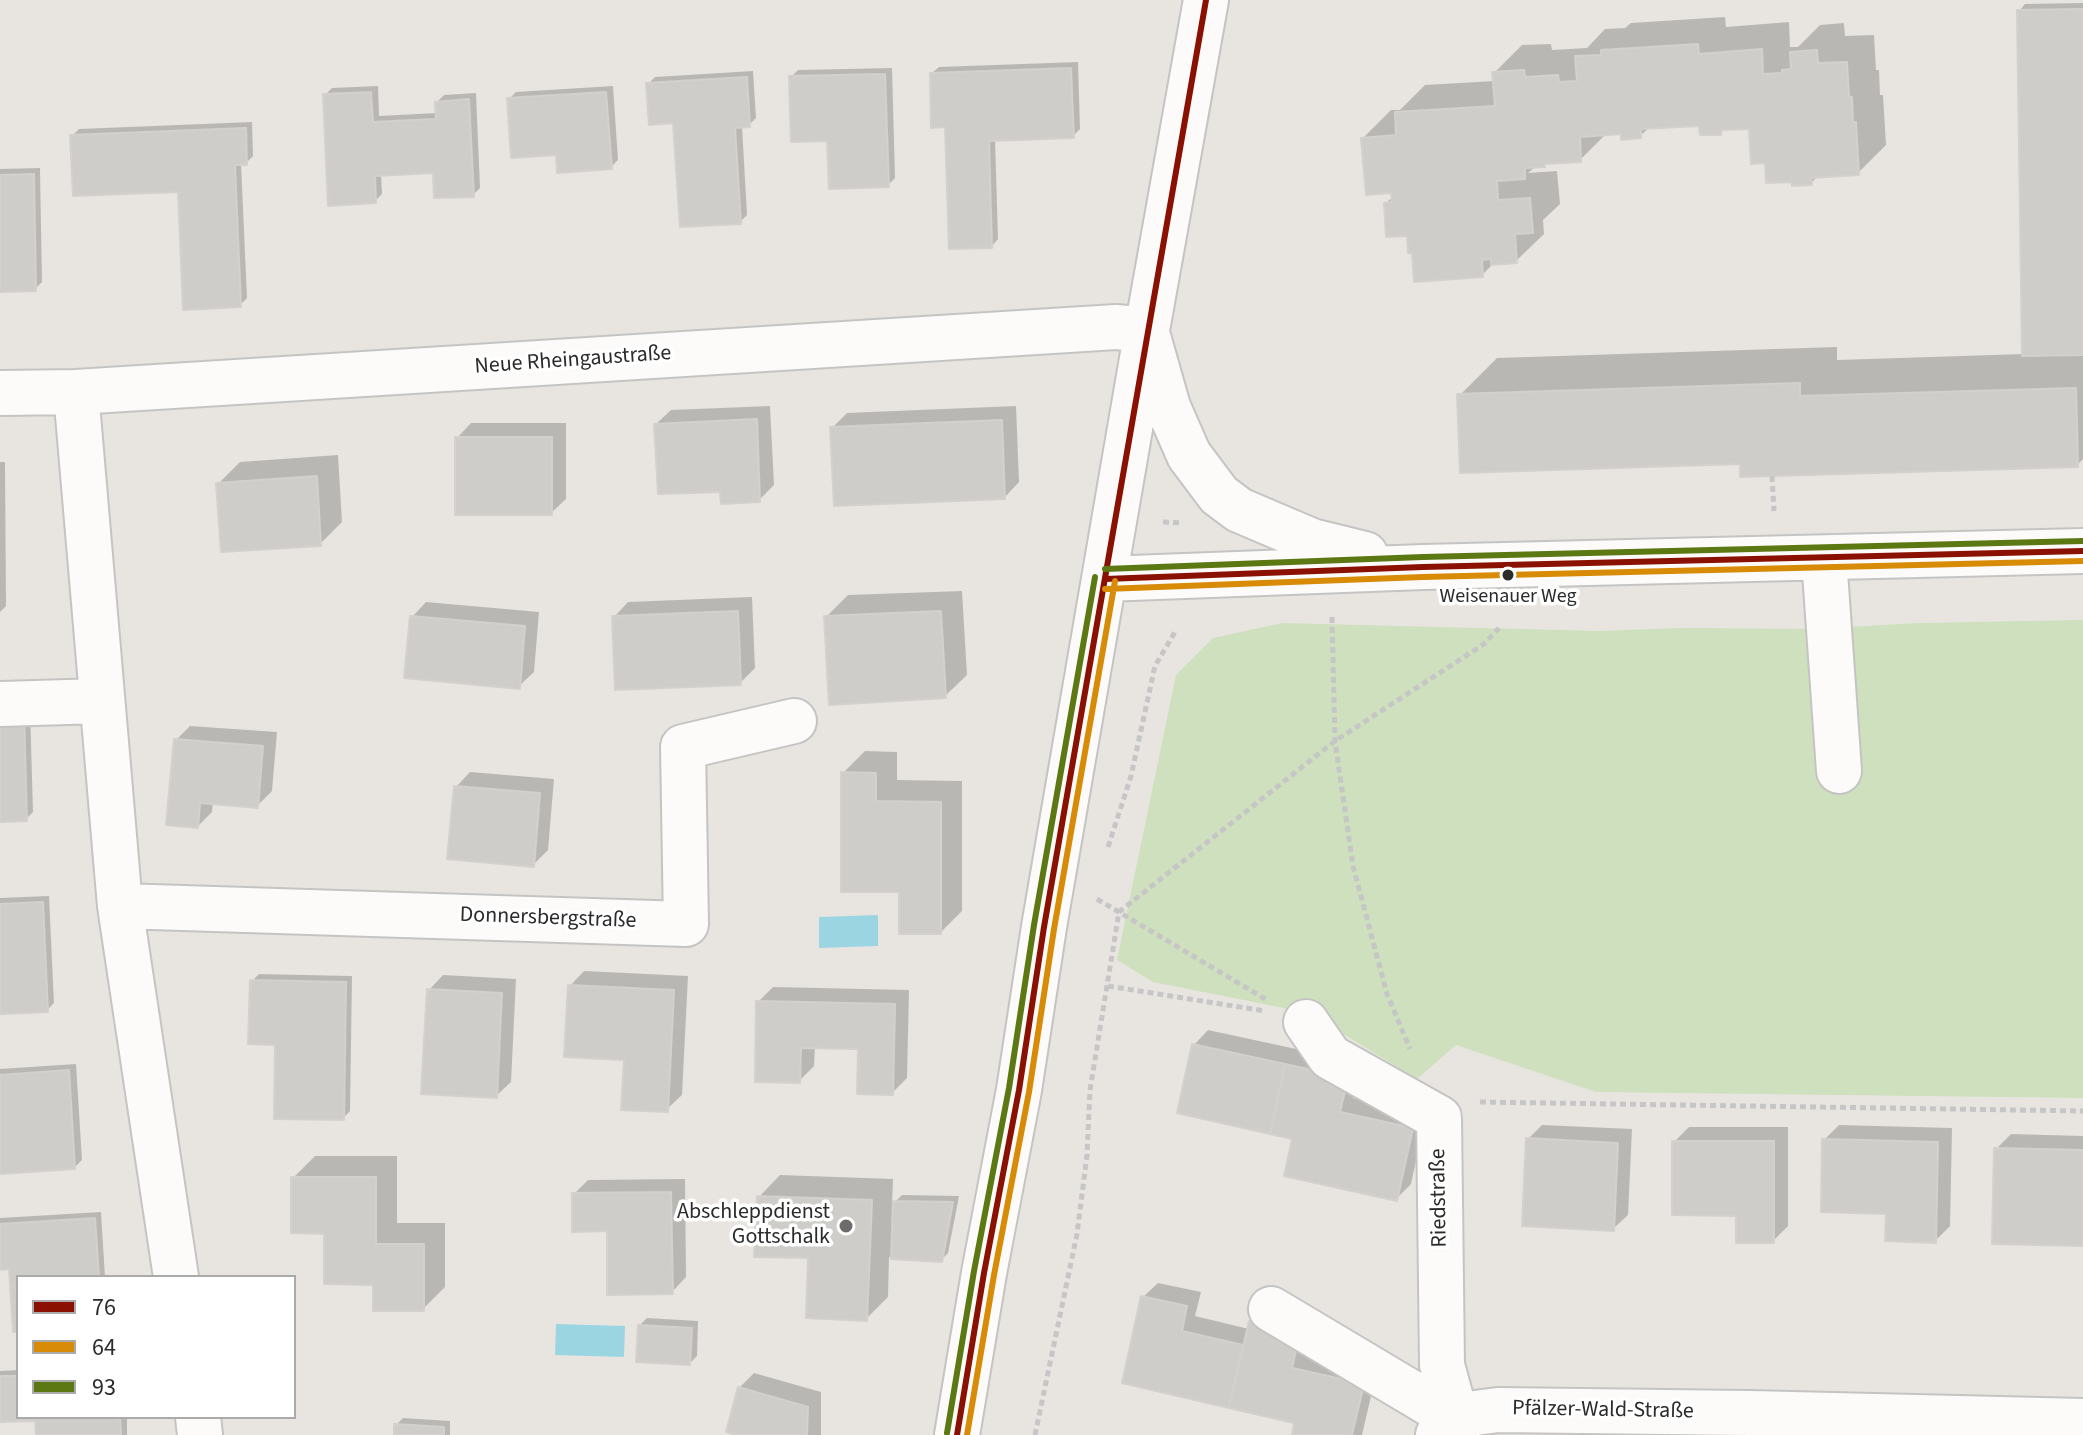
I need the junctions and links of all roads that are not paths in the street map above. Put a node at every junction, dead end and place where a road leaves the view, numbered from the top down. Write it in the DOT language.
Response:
graph roads {
  1 [pos="1206,0"];
  2 [pos="1147,330"];
  3 [pos="76,392"];
  4 [pos="0,393"];
  5 [pos="2083,551"];
  6 [pos="1824,558"];
  7 [pos="1423,567"];
  8 [pos="1105,579"];
  9 [pos="102,701"];
  10 [pos="0,704"];
  11 [pos="794,721"];
  12 [pos="1839,771"];
  13 [pos="120,906"];
  14 [pos="1301,1019"];
  15 [pos="176,1275"];
  16 [pos="1271,1309"];
  17 [pos="2083,1421"];
  18 [pos="1750,1424"];
  19 [pos="2020,1427"];
  20 [pos="1448,1428"];
  21 [pos="957,1435"];
  1 -- 2 [label="street"];
  2 -- 3 [label="street, Neue Rheingaustraße"];
  2 -- 7 [label="street"];
  2 -- 8 [label="street"];
  3 -- 4 [label="street, Neue Rheingaustraße"];
  3 -- 9 [label="street"];
  5 -- 6 [label="street"];
  6 -- 7 [label="street"];
  6 -- 12 [label="street"];
  7 -- 8 [label="street"];
  8 -- 21 [label="street"];
  9 -- 10 [label="street"];
  9 -- 13 [label="street"];
  11 -- 13 [label="street, Donnersbergstraße"];
  13 -- 15 [label="street"];
  14 -- 20 [label="street, Riedstraße"];
  16 -- 20 [label="street"];
  17 -- 19 [label="street, Pfälzer-Wald-Straße"];
  18 -- 19 [label="street, Pfälzer-Wald-Straße"];
  18 -- 20 [label="street, Pfälzer-Wald-Straße"];
}
